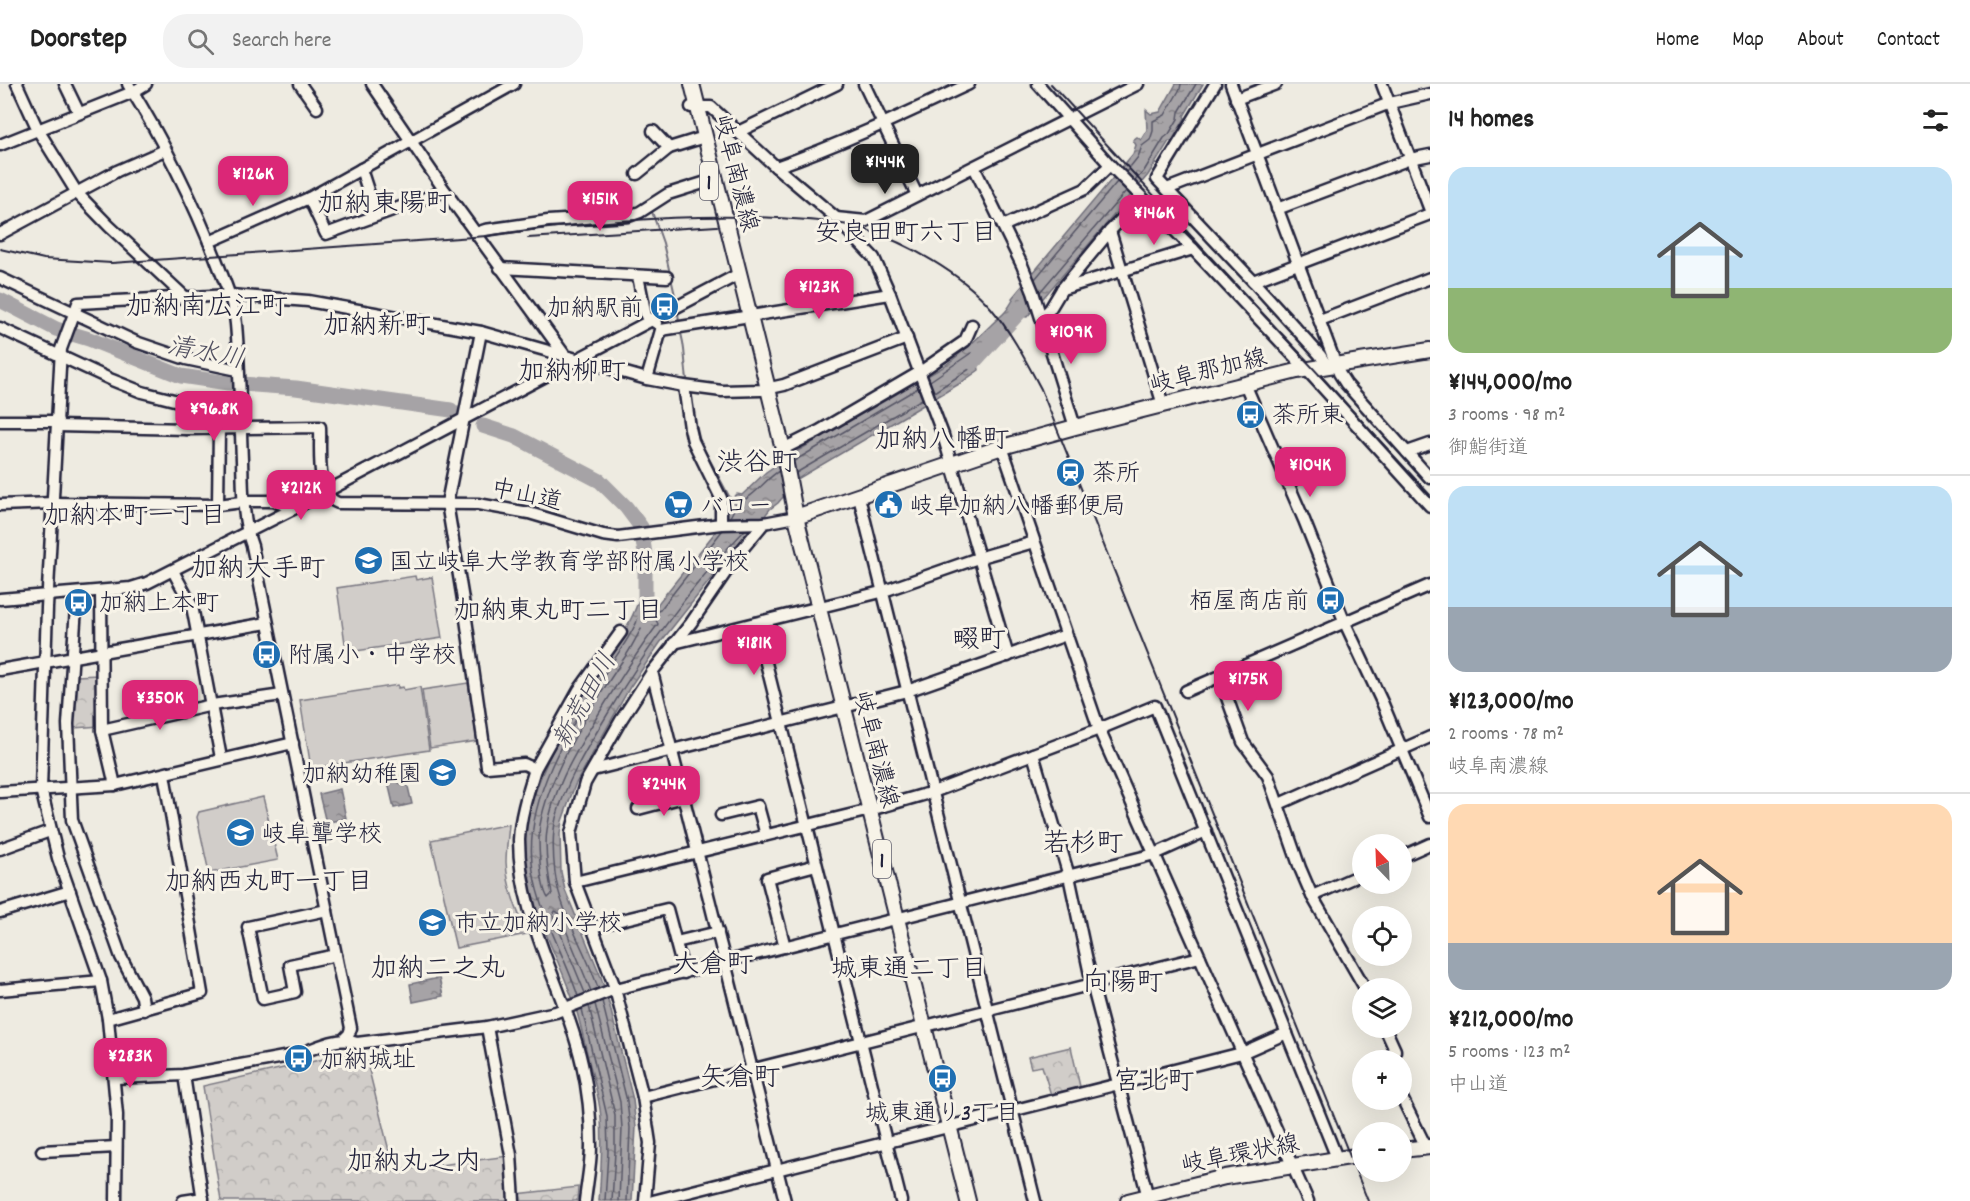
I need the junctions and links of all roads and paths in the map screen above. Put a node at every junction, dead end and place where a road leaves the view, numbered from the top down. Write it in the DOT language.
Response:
graph roads {
  1 [pos="17,84"];
  2 [pos="65,84"];
  3 [pos="146,84"];
  4 [pos="300,84"];
  5 [pos="372,84"];
  6 [pos="514,84"];
  7 [pos="837,84"];
  8 [pos="864,84"];
  9 [pos="969,84"];
  10 [pos="1038,84"];
  11 [pos="1138,84"];
  12 [pos="1215,84"];
  13 [pos="1231,84"];
  14 [pos="1276,84"];
  15 [pos="1382,84"];
  16 [pos="690,85"];
  17 [pos="130,88"];
  18 [pos="1430,93"];
  19 [pos="1236,99"];
  20 [pos="1390,103"];
  21 [pos="694,107"];
  22 [pos="316,108"];
  23 [pos="80,113"];
  24 [pos="1070,119"];
  25 [pos="883,125"];
  26 [pos="38,130"];
  27 [pos="653,131"];
  28 [pos="738,132"];
  29 [pos="698,139"];
  30 [pos="411,141"];
  31 [pos="0,145"];
  32 [pos="669,148"];
  33 [pos="165,150"];
  34 [pos="1256,155"];
  35 [pos="1430,155"];
  36 [pos="1410,159"];
  37 [pos="1110,165"];
  38 [pos="776,167"];
  39 [pos="974,167"];
  40 [pos="361,169"];
  41 [pos="637,174"];
  42 [pos="712,180"];
  43 [pos="1167,189"];
  44 [pos="445,191"];
  45 [pos="77,193"];
  46 [pos="917,195"];
  47 [pos="1140,197"];
  48 [pos="309,198"];
  49 [pos="1277,209"];
  50 [pos="1430,210"];
  51 [pos="1430,214"];
  52 [pos="376,215"];
  53 [pos="836,218"];
  54 [pos="1003,226"];
  55 [pos="1110,231"];
  56 [pos="0,234"];
  57 [pos="476,234"];
  58 [pos="209,242"];
  59 [pos="1193,249"];
  60 [pos="1299,263"];
  61 [pos="500,268"];
  62 [pos="1123,270"];
  63 [pos="638,276"];
  64 [pos="736,276"];
  65 [pos="667,277"];
  66 [pos="0,278"];
  67 [pos="1430,278"];
  68 [pos="1253,281"];
  69 [pos="1062,289"];
  70 [pos="890,294"];
  71 [pos="230,295"];
  72 [pos="186,298"];
  73 [pos="74,311"];
  74 [pos="1041,314"];
  75 [pos="746,316"];
  76 [pos="653,320"];
  77 [pos="1320,320"];
  78 [pos="972,325"];
  79 [pos="0,328"];
  80 [pos="661,330"];
  81 [pos="481,332"];
  82 [pos="907,338"];
  83 [pos="1430,350"];
  84 [pos="60,355"];
  85 [pos="571,359"];
  86 [pos="1332,365"];
  87 [pos="1307,370"];
  88 [pos="238,373"];
  89 [pos="921,374"];
  90 [pos="647,379"];
  91 [pos="1245,384"];
  92 [pos="688,387"];
  93 [pos="764,389"];
  94 [pos="1163,405"];
  95 [pos="463,420"];
  96 [pos="0,421"];
  97 [pos="58,424"];
  98 [pos="1075,427"];
  99 [pos="219,428"];
  100 [pos="240,428"];
  101 [pos="187,429"];
  102 [pos="1430,444"];
  103 [pos="1002,447"];
  104 [pos="1407,452"];
  105 [pos="782,454"];
  106 [pos="953,464"];
  107 [pos="1430,478"];
  108 [pos="325,492"];
  109 [pos="859,497"];
  110 [pos="243,502"];
  111 [pos="53,503"];
  112 [pos="447,503"];
  113 [pos="0,505"];
  114 [pos="218,505"];
  115 [pos="1430,506"];
  116 [pos="293,509"];
  117 [pos="796,517"];
  118 [pos="764,522"];
  119 [pos="721,524"];
  120 [pos="248,533"];
  121 [pos="1034,542"];
  122 [pos="981,557"];
  123 [pos="173,571"];
  124 [pos="1430,585"];
  125 [pos="101,591"];
  126 [pos="881,592"];
  127 [pos="77,593"];
  128 [pos="48,595"];
  129 [pos="0,599"];
  130 [pos="819,608"];
  131 [pos="267,623"];
  132 [pos="756,623"];
  133 [pos="1345,623"];
  134 [pos="621,633"];
  135 [pos="1066,635"];
  136 [pos="197,637"];
  137 [pos="674,644"];
  138 [pos="102,654"];
  139 [pos="1008,657"];
  140 [pos="71,658"];
  141 [pos="45,662"];
  142 [pos="0,670"];
  143 [pos="652,672"];
  144 [pos="1220,678"];
  145 [pos="907,691"];
  146 [pos="1186,691"];
  147 [pos="282,695"];
  148 [pos="212,705"];
  149 [pos="844,707"];
  150 [pos="780,723"];
  151 [pos="1099,729"];
  152 [pos="102,730"];
  153 [pos="1430,736"];
  154 [pos="293,743"];
  155 [pos="1401,748"];
  156 [pos="672,750"];
  157 [pos="1033,754"];
  158 [pos="221,758"];
  159 [pos="535,769"];
  160 [pos="593,770"];
  161 [pos="164,774"];
  162 [pos="115,785"];
  163 [pos="69,788"];
  164 [pos="41,789"];
  165 [pos="0,792"];
  166 [pos="933,792"];
  167 [pos="684,797"];
  168 [pos="1279,804"];
  169 [pos="638,809"];
  170 [pos="870,810"];
  171 [pos="721,816"];
  172 [pos="1430,817"];
  173 [pos="806,825"];
  174 [pos="50,831"];
  175 [pos="1206,831"];
  176 [pos="766,835"];
  177 [pos="1430,844"];
  178 [pos="0,849"];
  179 [pos="698,852"];
  180 [pos="1412,852"];
  181 [pos="1155,854"];
  182 [pos="816,865"];
  183 [pos="1069,876"];
  184 [pos="1352,878"];
  185 [pos="574,882"];
  186 [pos="70,891"];
  187 [pos="1312,896"];
  188 [pos="960,903"];
  189 [pos="327,910"];
  190 [pos="0,912"];
  191 [pos="897,919"];
  192 [pos="592,927"];
  193 [pos="718,932"];
  194 [pos="834,935"];
  195 [pos="676,942"];
  196 [pos="785,947"];
  197 [pos="336,956"];
  198 [pos="1200,957"];
  199 [pos="725,962"];
  200 [pos="684,973"];
  201 [pos="1359,978"];
  202 [pos="101,981"];
  203 [pos="1092,984"];
  204 [pos="0,990"];
  205 [pos="614,990"];
  206 [pos="566,1008"];
  207 [pos="144,1010"];
  208 [pos="987,1011"];
  209 [pos="108,1019"];
  210 [pos="924,1026"];
  211 [pos="487,1027"];
  212 [pos="1287,1033"];
  213 [pos="345,1038"];
  214 [pos="861,1042"];
  215 [pos="1242,1053"];
  216 [pos="752,1069"];
  217 [pos="184,1075"];
  218 [pos="114,1078"];
  219 [pos="1118,1084"];
  220 [pos="643,1096"];
  221 [pos="1012,1110"];
  222 [pos="1408,1110"];
  223 [pos="950,1126"];
  224 [pos="886,1142"];
  225 [pos="116,1147"];
  226 [pos="1428,1147"];
  227 [pos="1412,1149"];
  228 [pos="42,1151"];
  229 [pos="1352,1156"];
  230 [pos="1337,1158"];
  231 [pos="1291,1165"];
  232 [pos="777,1170"];
  233 [pos="203,1199"];
  234 [pos="1148,1199"];
  235 [pos="116,1201"];
  236 [pos="183,1201"];
  237 [pos="514,1201"];
  238 [pos="585,1201"];
  239 [pos="645,1201"];
  240 [pos="653,1201"];
  241 [pos="785,1201"];
  242 [pos="901,1201"];
  243 [pos="968,1201"];
  244 [pos="1035,1201"];
  245 [pos="1128,1201"];
  246 [pos="1308,1201"];
  1 -- 26 [label="street"];
  2 -- 23 [label="street"];
  3 -- 17 [label="street"];
  4 -- 22 [label="street"];
  5 -- 30 [label="street"];
  6 -- 30 [label="street"];
  7 -- 28 [label="street"];
  8 -- 25 [label="street"];
  9 -- 25 [label="street"];
  10 -- 24 [label="street"];
  11 -- 24 [label="street"];
  12 -- 43 [label="street"];
  13 -- 19 [label="street"];
  14 -- 19 [label="street"];
  15 -- 20 [label="street"];
  16 -- 21 [label="main road, 岐阜南濃線 / 1"];
  17 -- 23 [label="street"];
  17 -- 33 [label="street"];
  18 -- 20 [label="street"];
  19 -- 34 [label="street"];
  20 -- 34 [label="street"];
  20 -- 36 [label="street"];
  21 -- 28 [label="street"];
  21 -- 29 [label="main road, 岐阜南濃線 / 1"];
  21 -- 42 [label="main road, 岐阜南濃線 / 1"];
  23 -- 26 [label="street"];
  24 -- 37 [label="street"];
  24 -- 39 [label="street"];
  25 -- 38 [label="street"];
  25 -- 46 [label="street"];
  26 -- 31 [label="street"];
  26 -- 45 [label="street"];
  27 -- 32 [label="street"];
  28 -- 38 [label="street"];
  29 -- 32 [label="street"];
  29 -- 42 [label="main road, 岐阜南濃線 / 1"];
  30 -- 40 [label="street"];
  30 -- 44 [label="street"];
  32 -- 41 [label="street"];
  33 -- 45 [label="street"];
  33 -- 58 [label="street"];
  34 -- 43 [label="street"];
  34 -- 49 [label="street"];
  35 -- 36 [label="street"];
  36 -- 49 [label="street"];
  36 -- 50 [label="street"];
  37 -- 47 [label="street"];
  37 -- 54 [label="street"];
  38 -- 53 [label="street"];
  39 -- 46 [label="street"];
  39 -- 54 [label="street"];
  40 -- 48 [label="street"];
  40 -- 52 [label="street"];
  42 -- 57 [label="street"];
  42 -- 64 [label="main road, 岐阜南濃線 / 1"];
  43 -- 68 [label="street"];
  44 -- 52 [label="street"];
  44 -- 57 [label="street"];
  45 -- 56 [label="street"];
  45 -- 72 [label="street"];
  46 -- 53 [label="street"];
  47 -- 55 [label="street"];
  47 -- 59 [label="street"];
  48 -- 52 [label="street"];
  48 -- 58 [label="street"];
  49 -- 60 [label="street"];
  51 -- 60 [label="street"];
  53 -- 70 [label="street"];
  54 -- 74 [label="street"];
  55 -- 62 [label="street"];
  55 -- 69 [label="street"];
  57 -- 61 [label="street"];
  58 -- 71 [label="street"];
  59 -- 62 [label="street"];
  59 -- 87 [label="street"];
  60 -- 68 [label="street"];
  60 -- 77 [label="street"];
  61 -- 63 [label="street"];
  61 -- 85 [label="street"];
  62 -- 69 [label="street"];
  62 -- 94 [label="street"];
  63 -- 65 [label="street"];
  63 -- 76 [label="street"];
  64 -- 75 [label="main road, 岐阜南濃線 / 1"];
  64 -- 76 [label="street"];
  66 -- 73 [label="street"];
  67 -- 77 [label="street"];
  68 -- 86 [label="street"];
  69 -- 74 [label="street"];
  70 -- 75 [label="street"];
  70 -- 82 [label="street"];
  71 -- 72 [label="street"];
  71 -- 81 [label="street"];
  71 -- 88 [label="street"];
  72 -- 73 [label="street"];
  73 -- 84 [label="street"];
  73 -- 88 [label="street"];
  74 -- 98 [label="street"];
  75 -- 80 [label="street"];
  75 -- 93 [label="main road, 岐阜南濃線 / 1"];
  76 -- 80 [label="street"];
  76 -- 85 [label="street"];
  77 -- 86 [label="street"];
  78 -- 89 [label="street"];
  79 -- 84 [label="street"];
  80 -- 90 [label="street"];
  81 -- 85 [label="street"];
  81 -- 95 [label="street"];
  82 -- 89 [label="street"];
  82 -- 93 [label="street"];
  83 -- 86 [label="main road, 岐阜那加線"];
  84 -- 97 [label="street"];
  84 -- 101 [label="street"];
  85 -- 90 [label="street"];
  85 -- 95 [label="street"];
  86 -- 87 [label="main road, 岐阜那加線"];
  86 -- 104 [label="street"];
  87 -- 91 [label="main road, 岐阜那加線"];
  87 -- 115 [label="street"];
  88 -- 100 [label="street"];
  89 -- 105 [label="street"];
  89 -- 106 [label="street"];
  90 -- 92 [label="street"];
  91 -- 94 [label="main road, 岐阜那加線"];
  91 -- 133 [label="street"];
  92 -- 93 [label="street"];
  92 -- 119 [label="street"];
  93 -- 105 [label="main road, 岐阜南濃線 / 1"];
  94 -- 98 [label="main road, 岐阜那加線"];
  95 -- 108 [label="street"];
  95 -- 112 [label="street"];
  96 -- 97 [label="street"];
  97 -- 101 [label="street"];
  97 -- 111 [label="street"];
  98 -- 103 [label="main road, 岐阜那加線"];
  99 -- 100 [label="street"];
  99 -- 101 [label="street"];
  99 -- 114 [label="street"];
  100 -- 108 [label="street"];
  100 -- 110 [label="street"];
  102 -- 104 [label="street"];
  103 -- 106 [label="main road, 岐阜那加線"];
  103 -- 121 [label="street"];
  104 -- 107 [label="street"];
  105 -- 117 [label="main road, 岐阜南濃線 / 1"];
  106 -- 109 [label="main road, 岐阜那加線"];
  106 -- 122 [label="street"];
  108 -- 112 [label="street, 中山道"];
  108 -- 116 [label="street"];
  109 -- 117 [label="main road, 岐阜那加線"];
  109 -- 126 [label="street"];
  110 -- 114 [label="street"];
  110 -- 116 [label="street"];
  110 -- 120 [label="street"];
  111 -- 113 [label="street"];
  111 -- 114 [label="street"];
  111 -- 128 [label="street"];
  112 -- 119 [label="street, 中山道"];
  112 -- 159 [label="street"];
  116 -- 120 [label="street"];
  117 -- 118 [label="street, 中山道"];
  117 -- 130 [label="main road, 岐阜南濃線 / 1"];
  118 -- 119 [label="street, 中山道"];
  118 -- 137 [label="street"];
  120 -- 123 [label="street"];
  120 -- 131 [label="street"];
  121 -- 122 [label="street"];
  121 -- 135 [label="street"];
  122 -- 126 [label="street"];
  122 -- 139 [label="street"];
  123 -- 125 [label="street"];
  123 -- 136 [label="street"];
  124 -- 133 [label="street"];
  125 -- 127 [label="street"];
  125 -- 138 [label="street"];
  126 -- 130 [label="street"];
  126 -- 145 [label="street"];
  127 -- 128 [label="street"];
  127 -- 140 [label="street"];
  128 -- 129 [label="street"];
  128 -- 141 [label="street"];
  130 -- 132 [label="street"];
  130 -- 149 [label="main road, 岐阜南濃線 / 1"];
  131 -- 136 [label="street"];
  131 -- 147 [label="street"];
  132 -- 137 [label="street"];
  132 -- 150 [label="street"];
  133 -- 144 [label="street"];
  133 -- 155 [label="street"];
  134 -- 159 [label="street"];
  135 -- 139 [label="street"];
  135 -- 151 [label="street"];
  136 -- 138 [label="street"];
  136 -- 148 [label="street"];
  137 -- 143 [label="street"];
  138 -- 140 [label="street"];
  138 -- 152 [label="street"];
  139 -- 145 [label="street"];
  140 -- 141 [label="street"];
  140 -- 163 [label="street"];
  141 -- 142 [label="street"];
  141 -- 164 [label="street"];
  143 -- 156 [label="street"];
  143 -- 160 [label="street"];
  144 -- 146 [label="street"];
  144 -- 168 [label="street"];
  145 -- 149 [label="street"];
  145 -- 166 [label="street"];
  147 -- 148 [label="street"];
  147 -- 154 [label="street"];
  148 -- 152 [label="street"];
  148 -- 158 [label="street"];
  149 -- 150 [label="street"];
  149 -- 170 [label="main road, 岐阜南濃線 / 1"];
  150 -- 156 [label="street"];
  150 -- 173 [label="street"];
  151 -- 157 [label="street"];
  151 -- 175 [label="street"];
  151 -- 181 [label="street"];
  152 -- 162 [label="street"];
  153 -- 155 [label="street"];
  154 -- 158 [label="street"];
  154 -- 189 [label="street"];
  155 -- 168 [label="street"];
  155 -- 172 [label="street"];
  156 -- 160 [label="street"];
  156 -- 167 [label="street"];
  157 -- 166 [label="street"];
  157 -- 183 [label="street"];
  158 -- 161 [label="street"];
  159 -- 206 [label="street"];
  160 -- 185 [label="street"];
  161 -- 162 [label="street"];
  161 -- 207 [label="street"];
  162 -- 163 [label="street"];
  163 -- 164 [label="street"];
  163 -- 207 [label="street"];
  164 -- 165 [label="street"];
  164 -- 174 [label="street"];
  166 -- 170 [label="street"];
  166 -- 188 [label="street"];
  167 -- 169 [label="street"];
  167 -- 179 [label="street"];
  168 -- 187 [label="street"];
  170 -- 173 [label="street"];
  170 -- 191 [label="main road, 岐阜南濃線 / 1"];
  171 -- 176 [label="street"];
  173 -- 176 [label="street"];
  173 -- 182 [label="street"];
  174 -- 178 [label="street"];
  174 -- 186 [label="street"];
  175 -- 181 [label="street"];
  175 -- 212 [label="street"];
  176 -- 179 [label="street"];
  177 -- 180 [label="street"];
  179 -- 185 [label="street"];
  179 -- 193 [label="street"];
  181 -- 183 [label="street"];
  181 -- 198 [label="street"];
  182 -- 194 [label="street"];
  182 -- 196 [label="street"];
  183 -- 188 [label="street"];
  183 -- 203 [label="street"];
  184 -- 187 [label="street"];
  185 -- 192 [label="street"];
  186 -- 190 [label="street"];
  186 -- 202 [label="street"];
  187 -- 201 [label="street"];
  188 -- 191 [label="street"];
  188 -- 208 [label="street"];
  189 -- 197 [label="street"];
  189 -- 197 [label="street"];
  191 -- 194 [label="street"];
  191 -- 210 [label="main road, 岐阜南濃線 / 1"];
  192 -- 195 [label="street"];
  192 -- 205 [label="street"];
  193 -- 195 [label="street"];
  193 -- 199 [label="street"];
  194 -- 196 [label="street"];
  194 -- 214 [label="street"];
  195 -- 200 [label="street"];
  196 -- 199 [label="street"];
  197 -- 213 [label="street"];
  198 -- 203 [label="street"];
  198 -- 215 [label="street"];
  199 -- 200 [label="street"];
  199 -- 216 [label="street"];
  200 -- 205 [label="street"];
  202 -- 204 [label="street"];
  202 -- 209 [label="street"];
  203 -- 208 [label="street"];
  203 -- 219 [label="street"];
  205 -- 206 [label="street"];
  205 -- 220 [label="street"];
  206 -- 211 [label="street"];
  206 -- 238 [label="street"];
  207 -- 209 [label="street"];
  208 -- 210 [label="street"];
  208 -- 221 [label="street"];
  209 -- 218 [label="street"];
  210 -- 214 [label="street"];
  210 -- 223 [label="main road, 岐阜南濃線 / 1"];
  211 -- 213 [label="street"];
  211 -- 237 [label="street"];
  212 -- 215 [label="street"];
  212 -- 230 [label="street"];
  213 -- 217 [label="street"];
  214 -- 216 [label="street"];
  214 -- 224 [label="street"];
  215 -- 219 [label="street"];
  215 -- 231 [label="street"];
  216 -- 220 [label="street"];
  216 -- 232 [label="street"];
  217 -- 218 [label="street"];
  217 -- 233 [label="street"];
  218 -- 225 [label="street"];
  219 -- 221 [label="street"];
  219 -- 234 [label="street"];
  220 -- 239 [label="street"];
  221 -- 223 [label="street"];
  221 -- 244 [label="street"];
  222 -- 226 [label="street"];
  223 -- 224 [label="street"];
  223 -- 243 [label="main road, 岐阜南濃線 / 1"];
  224 -- 232 [label="street"];
  224 -- 242 [label="street"];
  225 -- 228 [label="street"];
  225 -- 235 [label="street"];
  226 -- 227 [label="main road"];
  229 -- 230 [label="main road, 岐阜環状線"];
  230 -- 231 [label="main road, 岐阜環状線"];
  231 -- 234 [label="main road, 岐阜環状線"];
  231 -- 246 [label="street"];
  232 -- 240 [label="street"];
  232 -- 241 [label="street"];
  233 -- 236 [label="street"];
  234 -- 245 [label="main road, 岐阜環状線"];
}
